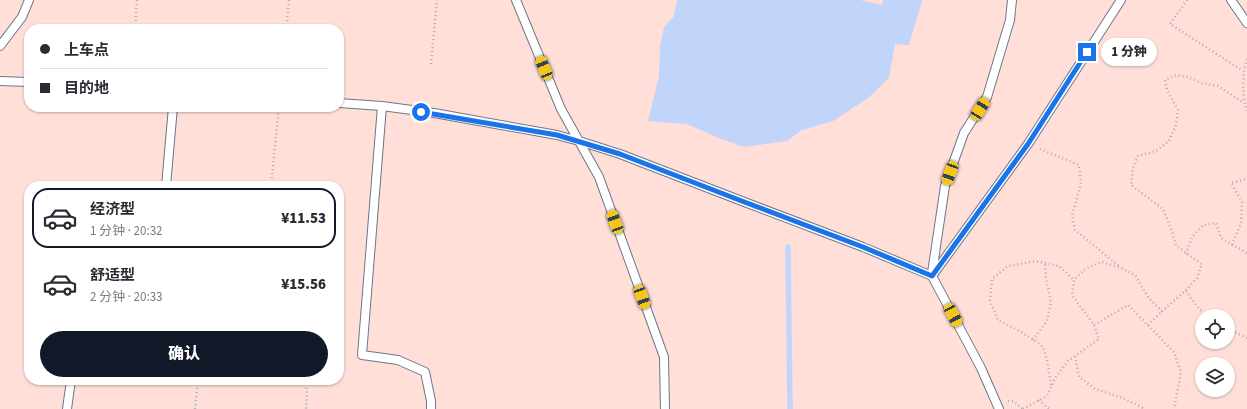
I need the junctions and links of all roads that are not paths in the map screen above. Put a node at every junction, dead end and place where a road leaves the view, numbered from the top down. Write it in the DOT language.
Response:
graph roads {
  1 [pos="29,0"];
  2 [pos="516,0"];
  3 [pos="1012,0"];
  4 [pos="1121,0"];
  5 [pos="1231,0"];
  6 [pos="1247,23"];
  7 [pos="0,46"];
  8 [pos="0,81"];
  9 [pos="24,82"];
  10 [pos="344,102"];
  11 [pos="382,106"];
  12 [pos="173,112"];
  13 [pos="579,141"];
  14 [pos="166,181"];
  15 [pos="932,276"];
  16 [pos="70,385"];
  17 [pos="67,409"];
  18 [pos="431,409"];
  19 [pos="665,409"];
  20 [pos="998,409"];
  1 -- 7 [label="lane"];
  2 -- 13 [label="lane"];
  3 -- 15 [label="lane"];
  4 -- 15 [label="lane"];
  5 -- 6 [label="lane"];
  8 -- 9 [label="lane"];
  10 -- 11 [label="lane"];
  11 -- 13 [label="lane"];
  11 -- 18 [label="lane"];
  12 -- 14 [label="lane"];
  13 -- 15 [label="lane"];
  13 -- 19 [label="lane"];
  15 -- 20 [label="lane"];
  16 -- 17 [label="lane"];
}
